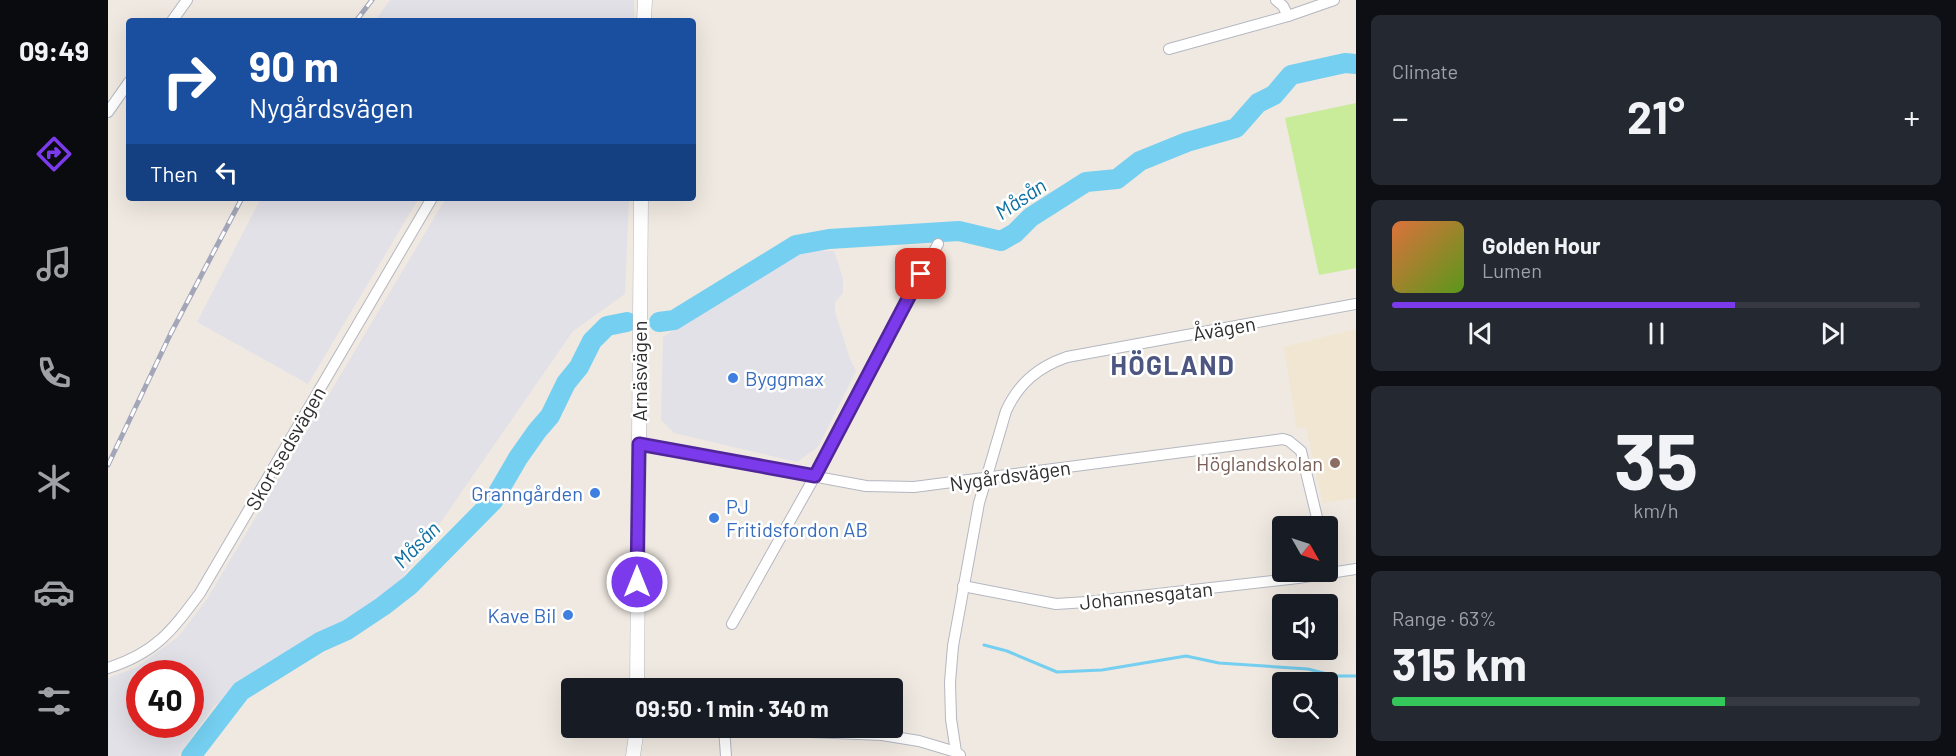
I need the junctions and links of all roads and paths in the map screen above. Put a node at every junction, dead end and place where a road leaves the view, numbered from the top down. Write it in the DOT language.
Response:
graph roads {
  1 [pos="187,0"];
  2 [pos="645,0"];
  3 [pos="1276,0"];
  4 [pos="1334,0"];
  5 [pos="1288,16"];
  6 [pos="174,18"];
  7 [pos="644,18"];
  8 [pos="1169,49"];
  9 [pos="126,86"];
  10 [pos="108,112"];
  11 [pos="430,201"];
  12 [pos="640,201"];
  13 [pos="938,244"];
  14 [pos="1356,304"];
  15 [pos="639,444"];
  16 [pos="815,476"];
  17 [pos="987,478"];
  18 [pos="1317,516"];
  19 [pos="1338,567"];
  20 [pos="1356,568"];
  21 [pos="1272,578"];
  22 [pos="963,586"];
  23 [pos="732,624"];
  24 [pos="108,668"];
  25 [pos="637,678"];
  26 [pos="636,738"];
  27 [pos="721,738"];
  28 [pos="900,738"];
  29 [pos="959,754"];
  30 [pos="633,756"];
  31 [pos="726,756"];
  1 -- 6 [label="street"];
  2 -- 7 [label="street"];
  3 -- 5 [label="street"];
  4 -- 5 [label="street"];
  5 -- 8 [label="street"];
  9 -- 10 [label="street"];
  11 -- 24 [label="street, Skortsedsvägen"];
  12 -- 15 [label="street, Arnäsvägen"];
  13 -- 16 [label="street"];
  14 -- 17 [label="street, Åvägen"];
  15 -- 16 [label="street, Nygårdsvägen"];
  15 -- 25 [label="street, Arnäsvägen"];
  16 -- 17 [label="street, Nygårdsvägen"];
  16 -- 23 [label="street"];
  17 -- 18 [label="street, Nygårdsvägen"];
  17 -- 22 [label="street"];
  19 -- 20 [label="street, Johannesgatan"];
  21 -- 22 [label="street, Johannesgatan"];
  22 -- 29 [label="street"];
  26 -- 30 [label="street"];
  27 -- 31 [label="street"];
  28 -- 29 [label="street"];
}
